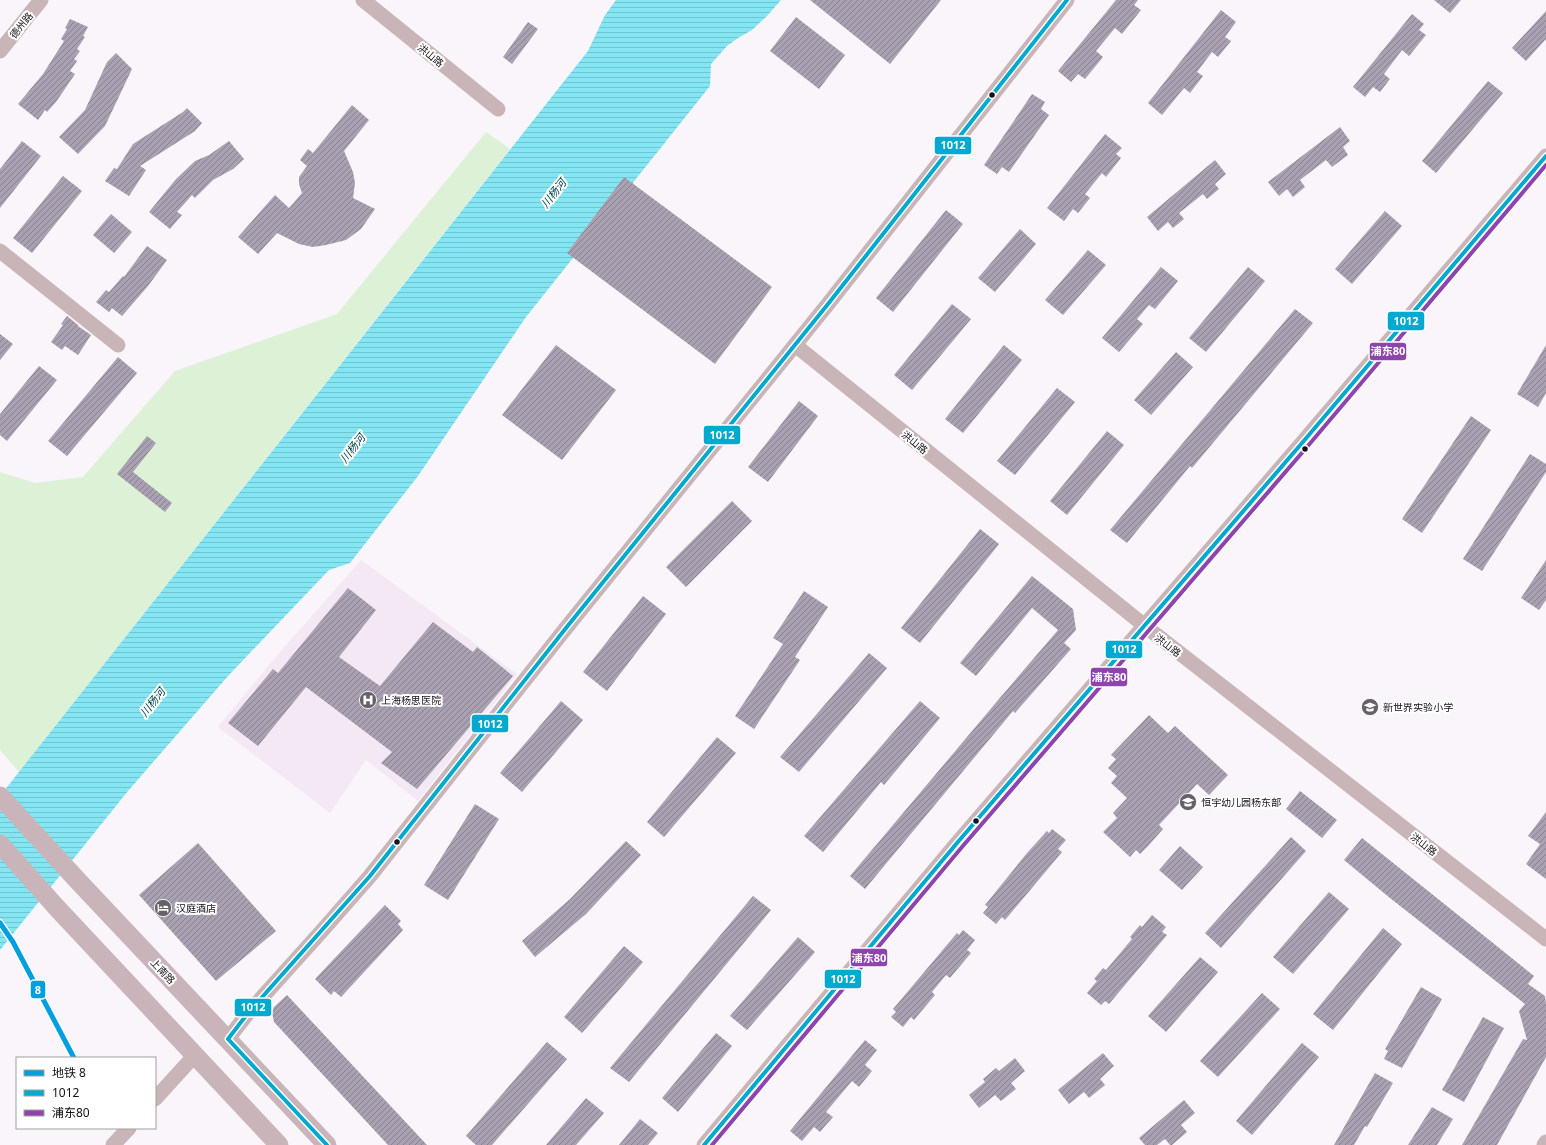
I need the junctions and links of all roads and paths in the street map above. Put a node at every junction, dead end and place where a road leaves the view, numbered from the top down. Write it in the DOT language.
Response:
graph roads {
  1 [pos="41,0"];
  2 [pos="363,0"];
  3 [pos="1067,0"];
  4 [pos="0,51"];
  5 [pos="498,109"];
  6 [pos="1546,156"];
  7 [pos="0,251"];
  8 [pos="118,345"];
  9 [pos="795,345"];
  10 [pos="1145,626"];
  11 [pos="0,796"];
  12 [pos="0,844"];
  13 [pos="1546,939"];
  14 [pos="228,1039"];
  15 [pos="195,1055"];
  16 [pos="156,1099"];
  17 [pos="128,1129"];
  18 [pos="1546,1142"];
  19 [pos="113,1145"];
  20 [pos="279,1145"];
  21 [pos="327,1145"];
  22 [pos="704,1145"];
  23 [pos="1544,1145"];
  1 -- 4 [label="street, 德州路"];
  2 -- 5 [label="street, 洪山路"];
  3 -- 9 [label="street"];
  6 -- 10 [label="street"];
  7 -- 8 [label="street"];
  9 -- 10 [label="street, 洪山路"];
  9 -- 14 [label="street"];
  10 -- 13 [label="street, 洪山路"];
  10 -- 22 [label="street"];
  11 -- 14 [label="main road, 上南路"];
  12 -- 15 [label="main road"];
  14 -- 21 [label="main road, 上南路"];
  15 -- 16 [label="street"];
  15 -- 20 [label="main road"];
  17 -- 19 [label="street"];
  18 -- 23 [label="street"];
}
